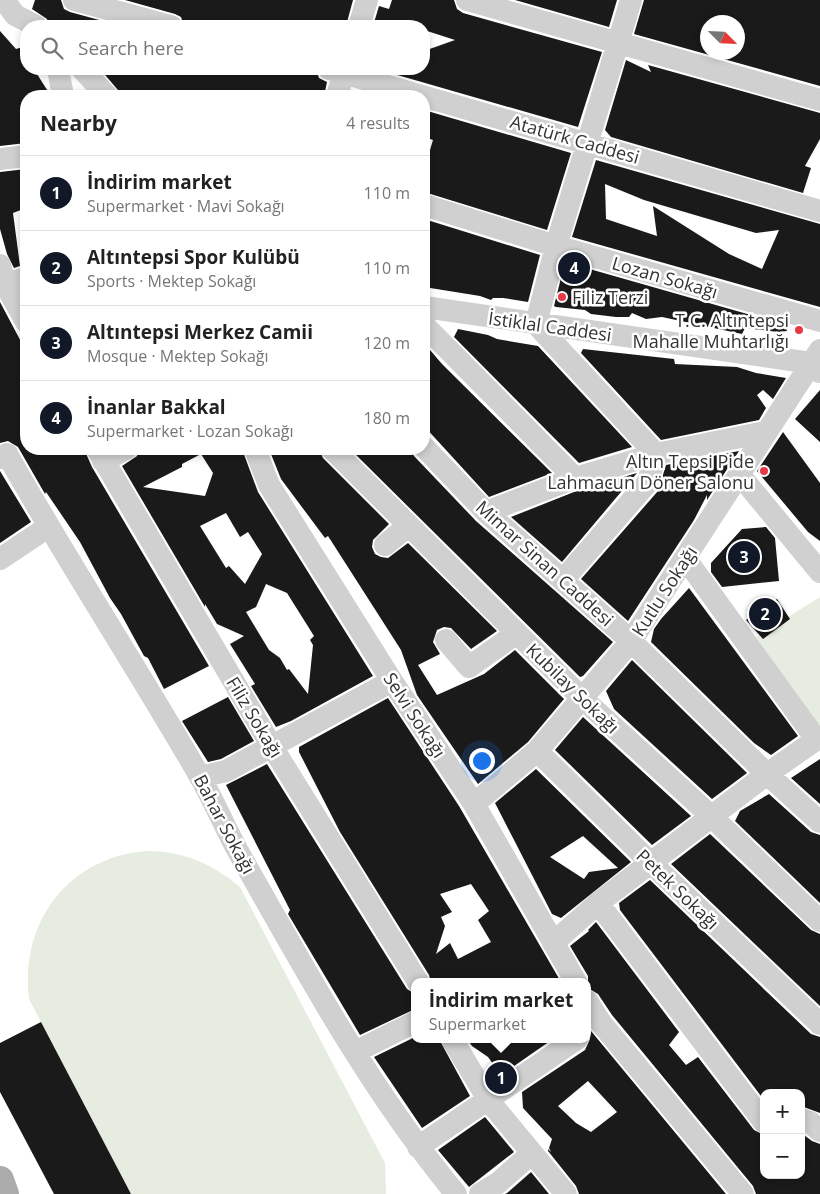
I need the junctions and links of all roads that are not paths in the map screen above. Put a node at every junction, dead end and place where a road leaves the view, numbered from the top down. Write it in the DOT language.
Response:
graph roads {
  1 [pos="74,0"];
  2 [pos="367,0"];
  3 [pos="467,0"];
  4 [pos="631,0"];
  5 [pos="6,12"];
  6 [pos="23,20"];
  7 [pos="149,20"];
  8 [pos="361,20"];
  9 [pos="619,42"];
  10 [pos="59,75"];
  11 [pos="88,75"];
  12 [pos="339,75"];
  13 [pos="356,75"];
  14 [pos="62,90"];
  15 [pos="101,90"];
  16 [pos="337,90"];
  17 [pos="407,90"];
  18 [pos="430,97"];
  19 [pos="820,100"];
  20 [pos="589,143"];
  21 [pos="20,156"];
  22 [pos="0,158"];
  23 [pos="430,207"];
  24 [pos="820,211"];
  25 [pos="556,246"];
  26 [pos="8,278"];
  27 [pos="20,307"];
  28 [pos="430,308"];
  29 [pos="820,321"];
  30 [pos="536,324"];
  31 [pos="430,331"];
  32 [pos="817,362"];
  33 [pos="765,432"];
  34 [pos="430,453"];
  35 [pos="656,454"];
  36 [pos="100,455"];
  37 [pos="257,455"];
  38 [pos="338,455"];
  39 [pos="0,458"];
  40 [pos="738,474"];
  41 [pos="575,478"];
  42 [pos="486,512"];
  43 [pos="408,526"];
  44 [pos="48,527"];
  45 [pos="385,545"];
  46 [pos="685,558"];
  47 [pos="0,559"];
  48 [pos="820,572"];
  49 [pos="563,580"];
  50 [pos="517,633"];
  51 [pos="446,640"];
  52 [pos="631,640"];
  53 [pos="392,681"];
  54 [pos="582,699"];
  55 [pos="818,738"];
  56 [pos="271,745"];
  57 [pos="538,751"];
  58 [pos="767,774"];
  59 [pos="200,777"];
  60 [pos="474,804"];
  61 [pos="712,816"];
  62 [pos="820,822"];
  63 [pos="651,864"];
  64 [pos="598,903"];
  65 [pos="820,921"];
  66 [pos="554,943"];
  67 [pos="416,978"];
  68 [pos="574,978"];
  69 [pos="411,1024"];
  70 [pos="820,1024"];
  71 [pos="594,1028"];
  72 [pos="454,1043"];
  73 [pos="571,1043"];
  74 [pos="355,1052"];
  75 [pos="489,1101"];
  76 [pos="760,1117"];
  77 [pos="805,1120"];
  78 [pos="820,1131"];
  79 [pos="418,1147"];
  80 [pos="531,1154"];
  81 [pos="0,1180"];
  82 [pos="5,1194"];
  83 [pos="456,1194"];
  84 [pos="480,1194"];
  85 [pos="566,1194"];
  86 [pos="742,1194"];
  1 -- 7 [label="street"];
  2 -- 8 [label="street"];
  3 -- 9 [label="street"];
  4 -- 9 [label="street"];
  5 -- 6 [label="street"];
  9 -- 19 [label="street"];
  9 -- 20 [label="street"];
  10 -- 14 [label="street"];
  11 -- 15 [label="street"];
  12 -- 16 [label="street"];
  13 -- 17 [label="street, Atatürk Caddesi"];
  18 -- 20 [label="street, Atatürk Caddesi"];
  20 -- 24 [label="street, Atatürk Caddesi"];
  20 -- 25 [label="street"];
  21 -- 22 [label="street"];
  23 -- 25 [label="street, Lozan Sokağı"];
  25 -- 29 [label="street, Lozan Sokağı"];
  25 -- 30 [label="street"];
  26 -- 27 [label="street"];
  28 -- 30 [label="street, İstiklal Caddesi"];
  30 -- 32 [label="street, İstiklal Caddesi"];
  30 -- 35 [label="street"];
  31 -- 41 [label="street"];
  32 -- 33 [label="street, Kutlu Sokağı"];
  33 -- 35 [label="street"];
  33 -- 40 [label="street, Kutlu Sokağı"];
  34 -- 42 [label="street, Mimar Sinan Caddesi"];
  35 -- 41 [label="street"];
  35 -- 49 [label="street"];
  36 -- 56 [label="street, Filiz Sokağı"];
  37 -- 53 [label="street, Selvi Sokağı"];
  38 -- 43 [label="street, Kubilay Sokağı"];
  39 -- 44 [label="street, Bahar Sokağı"];
  40 -- 46 [label="street, Kutlu Sokağı"];
  40 -- 48 [label="street"];
  41 -- 42 [label="street"];
  42 -- 49 [label="street, Mimar Sinan Caddesi"];
  43 -- 45 [label="street"];
  43 -- 50 [label="street, Kubilay Sokağı"];
  44 -- 47 [label="street"];
  44 -- 59 [label="street, Bahar Sokağı"];
  46 -- 52 [label="street, Kutlu Sokağı"];
  46 -- 55 [label="street"];
  49 -- 52 [label="street, Mimar Sinan Caddesi"];
  50 -- 51 [label="street"];
  50 -- 54 [label="street, Kubilay Sokağı"];
  52 -- 54 [label="street, Kutlu Sokağı"];
  52 -- 58 [label="street, Mimar Sinan Caddesi"];
  53 -- 56 [label="street"];
  53 -- 60 [label="street, Selvi Sokağı"];
  54 -- 57 [label="street, Kutlu Sokağı"];
  54 -- 61 [label="street, Kubilay Sokağı"];
  55 -- 58 [label="street"];
  56 -- 59 [label="street"];
  56 -- 67 [label="street, Filiz Sokağı"];
  57 -- 60 [label="street, Kutlu Sokağı"];
  57 -- 63 [label="street, Petek Sokağı"];
  58 -- 61 [label="street"];
  58 -- 62 [label="street, Mimar Sinan Caddesi"];
  59 -- 74 [label="street, Bahar Sokağı"];
  60 -- 66 [label="street, Selvi Sokağı"];
  61 -- 63 [label="street"];
  61 -- 65 [label="street, Kubilay Sokağı"];
  63 -- 64 [label="street"];
  63 -- 70 [label="street, Petek Sokağı"];
  64 -- 66 [label="street"];
  64 -- 76 [label="street"];
  66 -- 68 [label="street, Selvi Sokağı"];
  69 -- 74 [label="street"];
  71 -- 86 [label="street"];
  72 -- 75 [label="street"];
  73 -- 75 [label="street"];
  74 -- 79 [label="street, Bahar Sokağı"];
  75 -- 79 [label="street"];
  75 -- 80 [label="street"];
  77 -- 78 [label="street"];
  79 -- 83 [label="street, Bahar Sokağı"];
  80 -- 84 [label="street"];
  80 -- 85 [label="street"];
  81 -- 82 [label="main road"];
}
